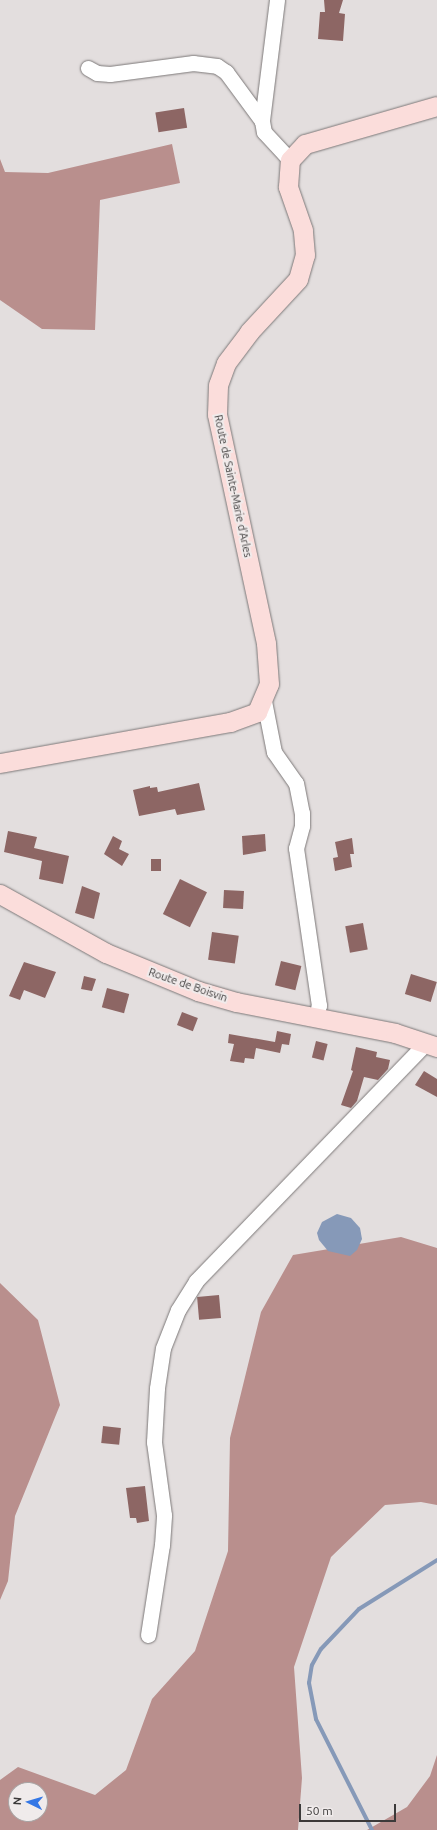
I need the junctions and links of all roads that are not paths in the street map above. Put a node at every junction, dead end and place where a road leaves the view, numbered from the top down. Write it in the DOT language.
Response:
graph roads {
  1 [pos="277,0"];
  2 [pos="88,68"];
  3 [pos="437,106"];
  4 [pos="262,121"];
  5 [pos="290,160"];
  6 [pos="264,701"];
  7 [pos="0,763"];
  8 [pos="0,894"];
  9 [pos="316,1016"];
  10 [pos="432,1045"];
  11 [pos="148,1635"];
  1 -- 4 [label="street"];
  2 -- 4 [label="street"];
  3 -- 5 [label="main road"];
  4 -- 5 [label="street"];
  5 -- 6 [label="main road, Route de Sainte-Marie d'Arles"];
  6 -- 7 [label="main road"];
  6 -- 9 [label="street"];
  8 -- 9 [label="main road, Route de Boisvin"];
  9 -- 10 [label="main road, Route de Boisvin"];
  10 -- 11 [label="street"];
}
